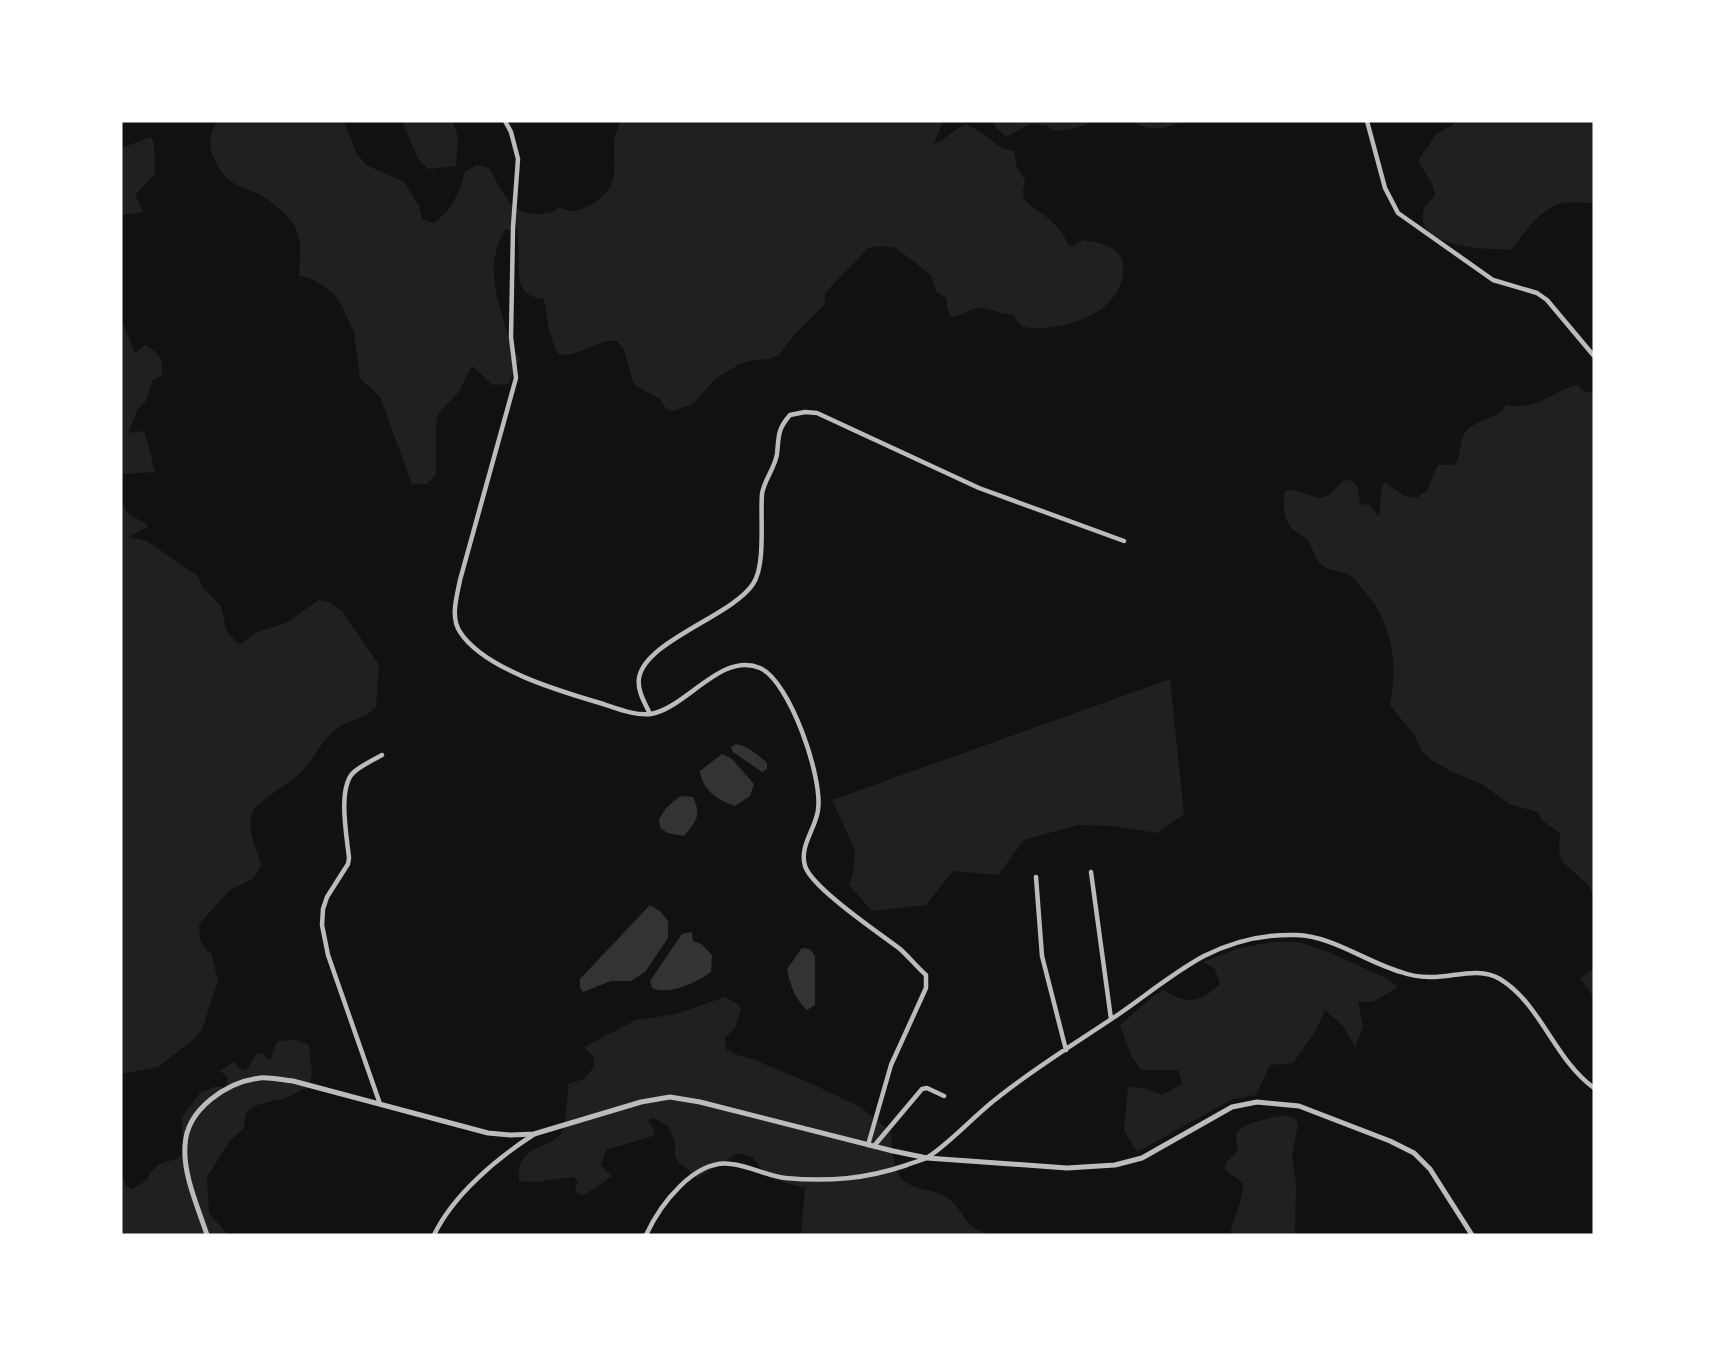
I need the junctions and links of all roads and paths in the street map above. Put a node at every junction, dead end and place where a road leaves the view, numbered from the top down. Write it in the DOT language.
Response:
graph roads {
  1 [pos="505,121"];
  2 [pos="1367,121"];
  3 [pos="1594,356"];
  4 [pos="1124,541"];
  5 [pos="650,714"];
  6 [pos="382,755"];
  7 [pos="1091,872"];
  8 [pos="1036,877"];
  9 [pos="1111,1019"];
  10 [pos="1066,1050"];
  11 [pos="1594,1088"];
  12 [pos="944,1096"];
  13 [pos="380,1105"];
  14 [pos="534,1134"];
  15 [pos="871,1146"];
  16 [pos="927,1158"];
  17 [pos="207,1235"];
  18 [pos="434,1235"];
  19 [pos="646,1235"];
  20 [pos="1472,1235"];
  1 -- 5 [label="street"];
  2 -- 3 [label="street"];
  4 -- 5 [label="street"];
  5 -- 15 [label="street"];
  6 -- 13 [label="street"];
  7 -- 9 [label="street"];
  8 -- 10 [label="street"];
  9 -- 10 [label="street"];
  9 -- 11 [label="street"];
  10 -- 16 [label="street"];
  12 -- 15 [label="street"];
  13 -- 14 [label="street"];
  13 -- 17 [label="street"];
  14 -- 15 [label="street"];
  14 -- 18 [label="street"];
  15 -- 16 [label="street"];
  16 -- 19 [label="street"];
  16 -- 20 [label="street"];
}
